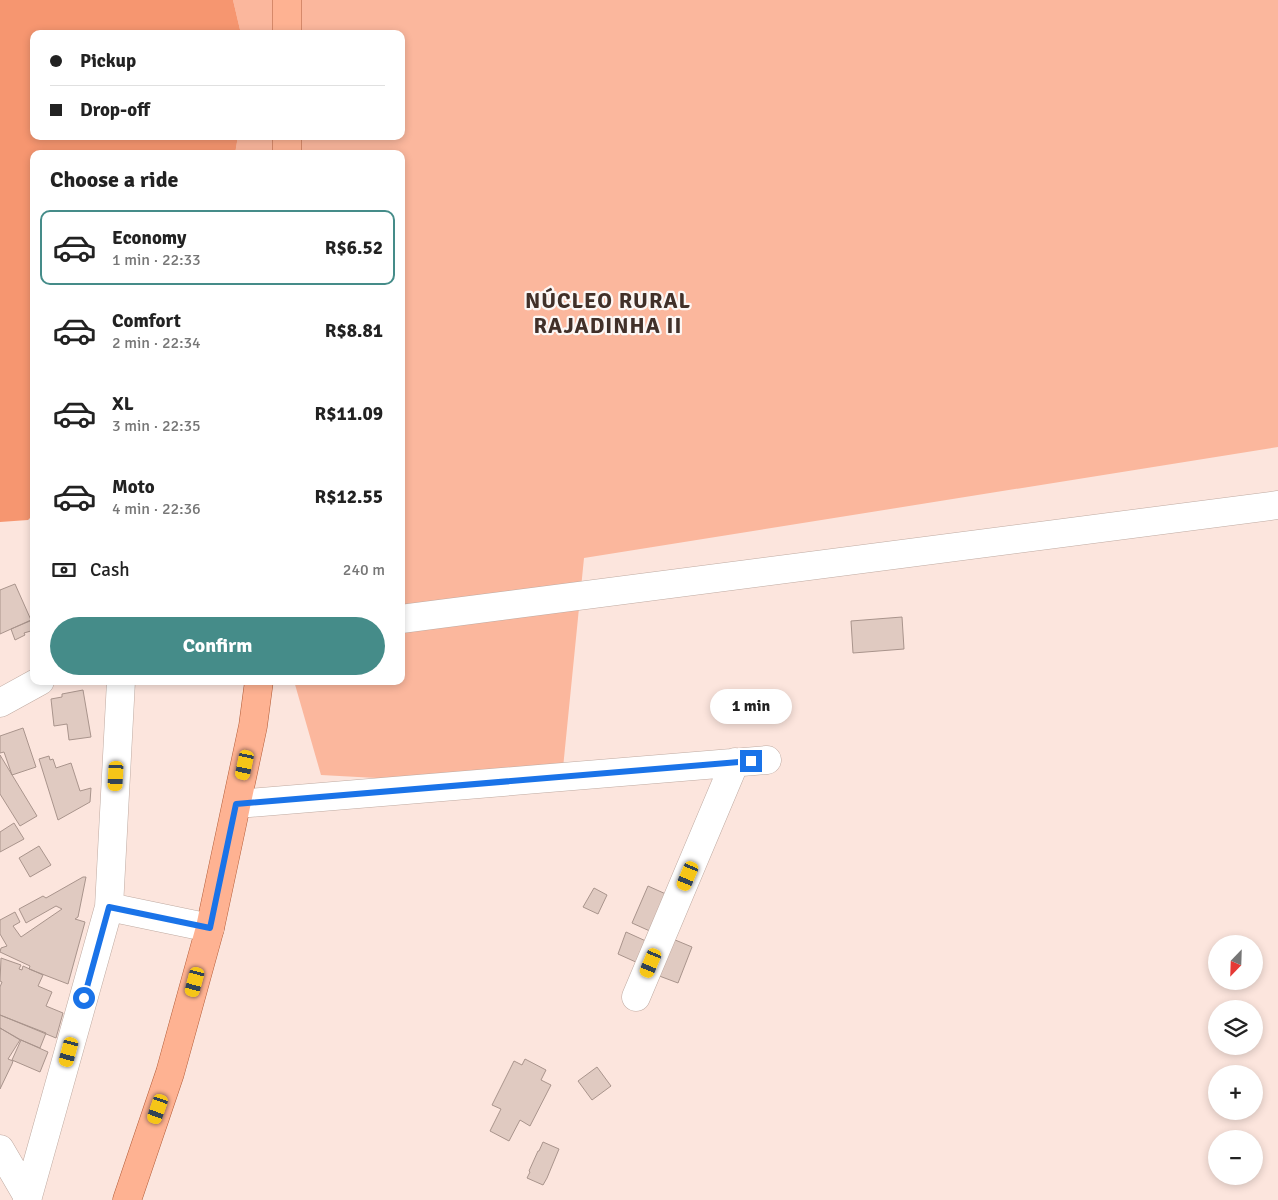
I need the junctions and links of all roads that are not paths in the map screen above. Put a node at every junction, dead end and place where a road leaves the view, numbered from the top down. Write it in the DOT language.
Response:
graph roads {
  1 [pos="287,0"];
  2 [pos="287,30"];
  3 [pos="1278,505"];
  4 [pos="405,618"];
  5 [pos="33,685"];
  6 [pos="122,685"];
  7 [pos="258,685"];
  8 [pos="0,703"];
  9 [pos="767,760"];
  10 [pos="734,762"];
  11 [pos="236,804"];
  12 [pos="109,907"];
  13 [pos="210,928"];
  14 [pos="636,997"];
  15 [pos="0,1149"];
  16 [pos="28,1198"];
  17 [pos="127,1200"];
  1 -- 2 [label="main road"];
  3 -- 4 [label="street"];
  5 -- 8 [label="street"];
  6 -- 12 [label="street"];
  7 -- 11 [label="main road"];
  9 -- 10 [label="street"];
  10 -- 11 [label="street"];
  10 -- 14 [label="street"];
  11 -- 13 [label="main road"];
  12 -- 13 [label="street"];
  12 -- 16 [label="street"];
  13 -- 17 [label="main road"];
  15 -- 16 [label="street"];
}
